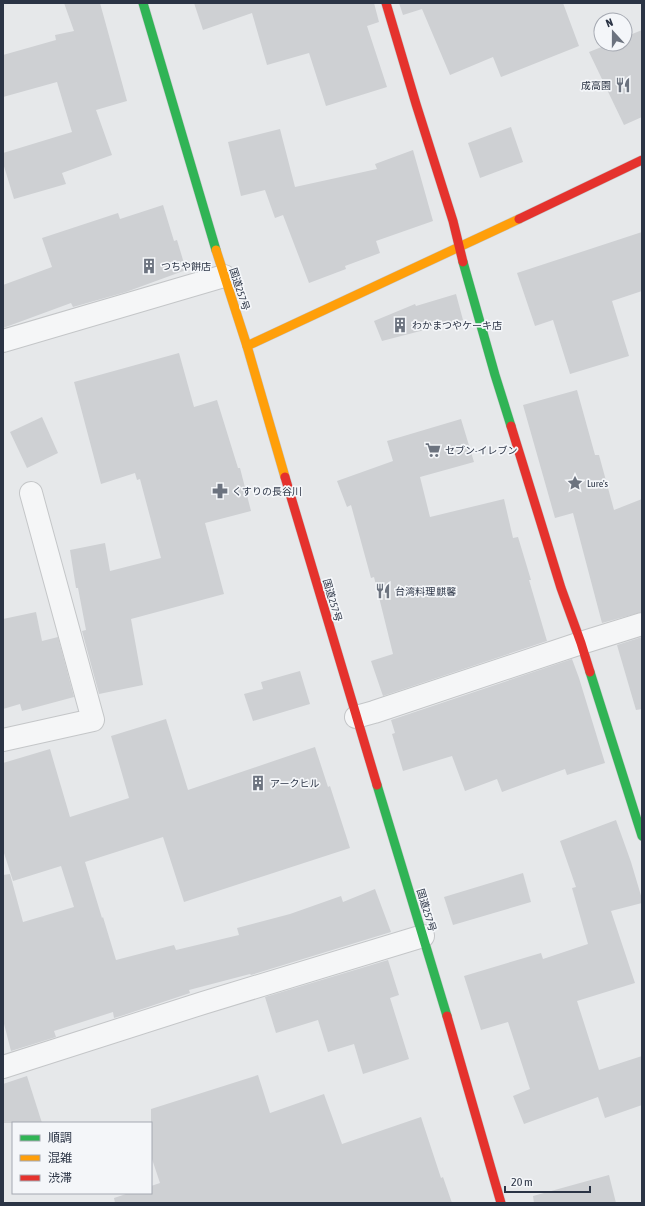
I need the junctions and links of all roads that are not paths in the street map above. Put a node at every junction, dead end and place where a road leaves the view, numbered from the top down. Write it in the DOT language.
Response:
graph roads {
  1 [pos="143,3"];
  2 [pos="386,3"];
  3 [pos="642,160"];
  4 [pos="459,248"];
  5 [pos="224,276"];
  6 [pos="3,341"];
  7 [pos="247,346"];
  8 [pos="31,493"];
  9 [pos="642,624"];
  10 [pos="581,643"];
  11 [pos="356,717"];
  12 [pos="3,740"];
  13 [pos="642,836"];
  14 [pos="423,936"];
  15 [pos="3,1067"];
  16 [pos="501,1203"];
  1 -- 5 [label="main road, 国道257号"];
  2 -- 4 [label="main road"];
  3 -- 4 [label="main road"];
  4 -- 7 [label="main road"];
  4 -- 10 [label="main road"];
  5 -- 6 [label="street"];
  5 -- 7 [label="main road, 国道257号"];
  7 -- 11 [label="main road, 国道257号"];
  8 -- 12 [label="street"];
  9 -- 10 [label="street"];
  10 -- 11 [label="street"];
  10 -- 13 [label="main road"];
  11 -- 14 [label="main road, 国道257号"];
  14 -- 15 [label="street"];
  14 -- 16 [label="main road, 国道257号"];
}
